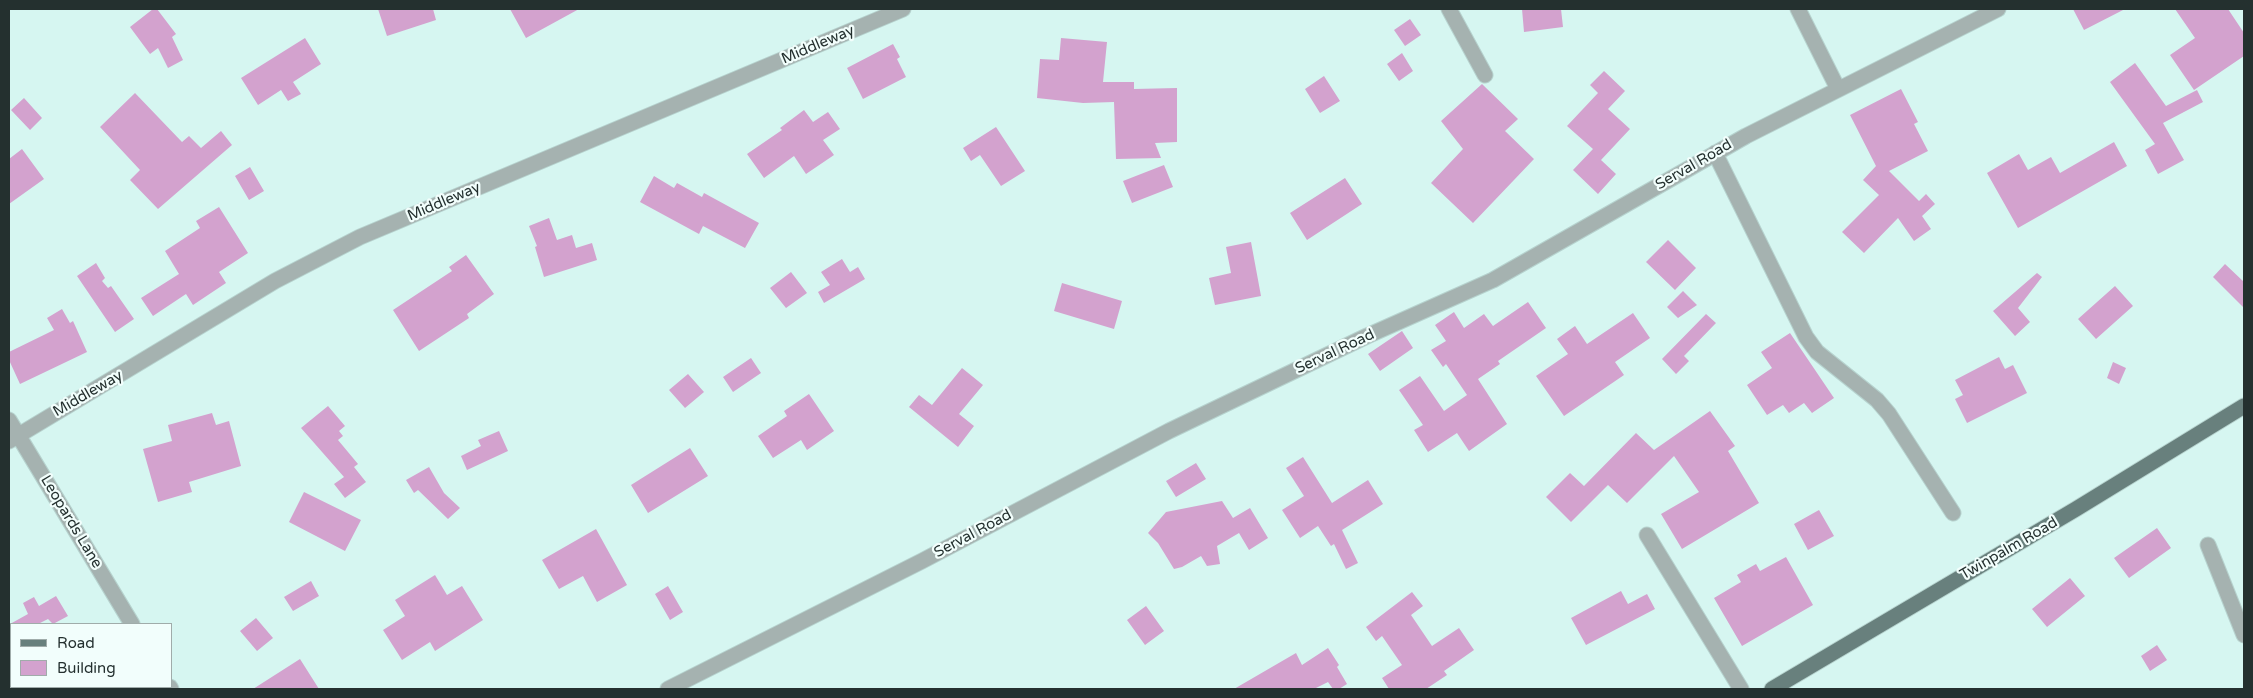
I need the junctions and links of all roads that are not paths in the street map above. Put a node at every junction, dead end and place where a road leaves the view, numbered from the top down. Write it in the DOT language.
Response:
graph roads {
  1 [pos="903,9"];
  2 [pos="1449,9"];
  3 [pos="1798,9"];
  4 [pos="1998,9"];
  5 [pos="1485,75"];
  6 [pos="1838,89"];
  7 [pos="1715,153"];
  8 [pos="2244,406"];
  9 [pos="9,420"];
  10 [pos="14,438"];
  11 [pos="1953,513"];
  12 [pos="1647,535"];
  13 [pos="2208,544"];
  14 [pos="131,623"];
  15 [pos="2244,635"];
  16 [pos="668,689"];
  17 [pos="1741,689"];
  18 [pos="1772,689"];
  1 -- 10 [label="street, Middleway"];
  2 -- 5 [label="street"];
  3 -- 6 [label="street"];
  4 -- 6 [label="street, Serval Road"];
  6 -- 7 [label="street, Serval Road"];
  7 -- 11 [label="street"];
  7 -- 16 [label="street, Serval Road"];
  8 -- 18 [label="main road, Twinpalm Road"];
  9 -- 10 [label="street, Leopards Lane"];
  10 -- 14 [label="street, Leopards Lane"];
  12 -- 17 [label="street"];
  13 -- 15 [label="street"];
}
